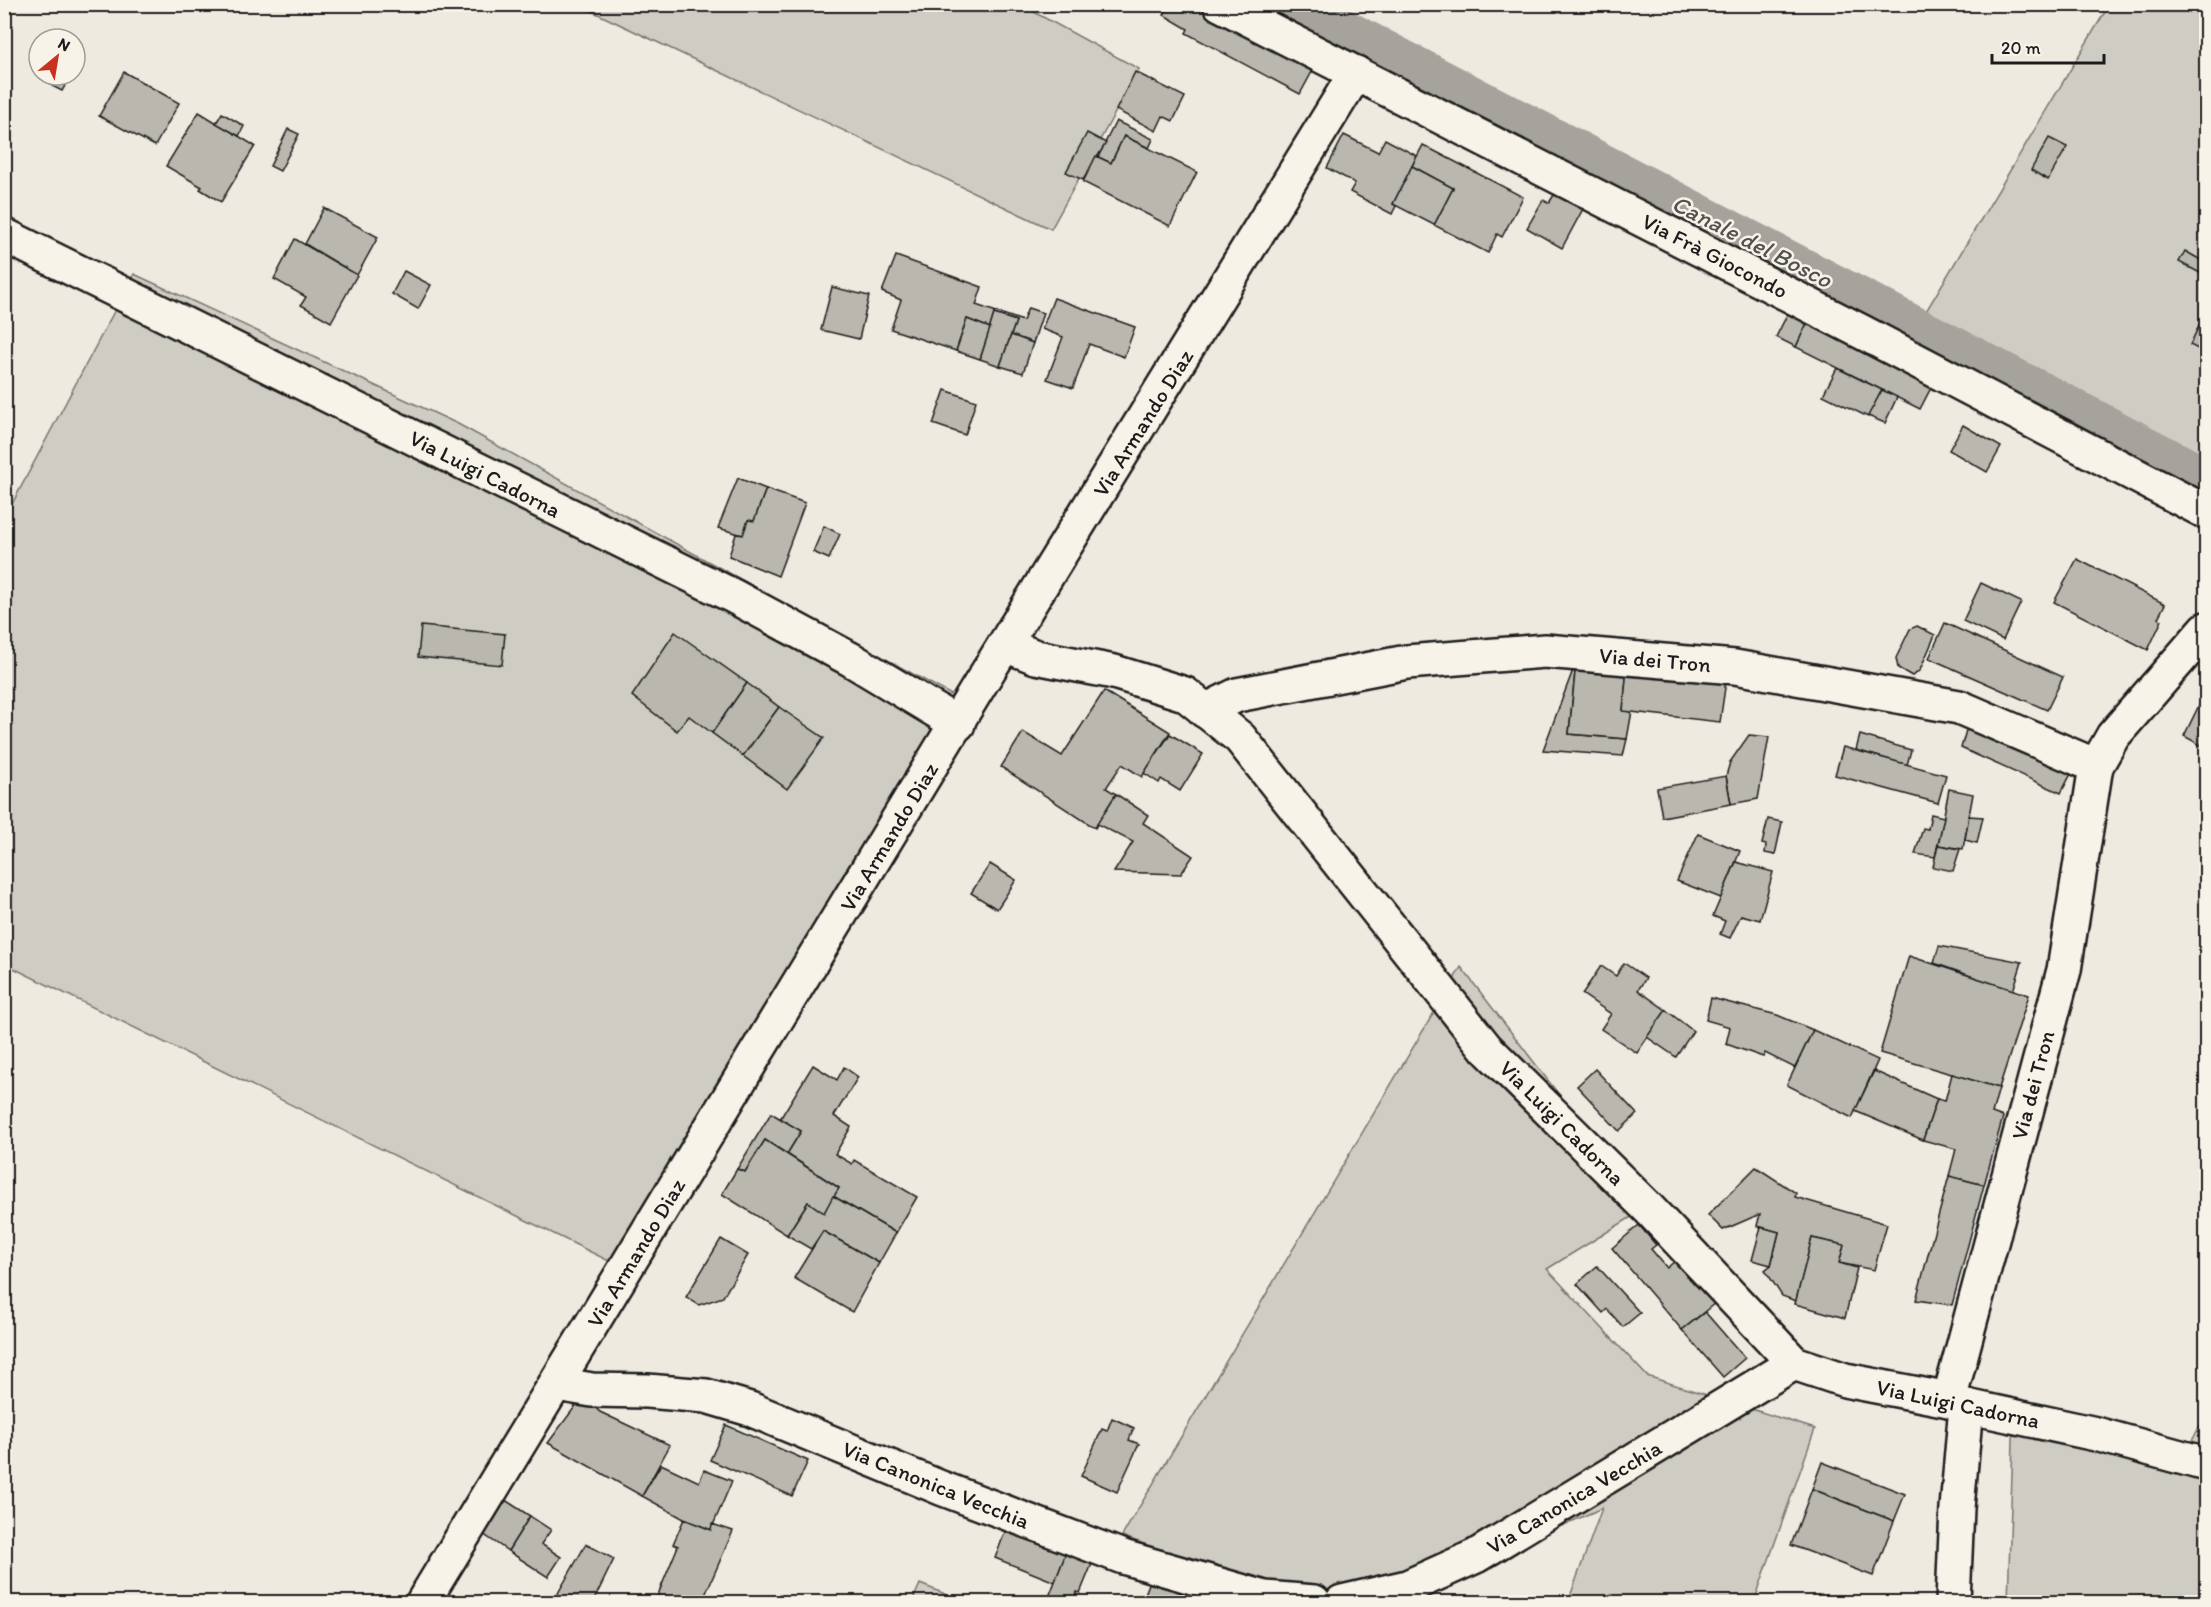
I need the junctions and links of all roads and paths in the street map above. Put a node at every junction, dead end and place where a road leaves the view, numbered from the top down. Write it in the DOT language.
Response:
graph roads {
  1 [pos="1220,4"];
  2 [pos="1356,73"];
  3 [pos="4,235"];
  4 [pos="2206,512"];
  5 [pos="2206,629"];
  6 [pos="1005,645"];
  7 [pos="1205,711"];
  8 [pos="958,724"];
  9 [pos="2096,766"];
  10 [pos="1794,1363"];
  11 [pos="556,1384"];
  12 [pos="1958,1403"];
  13 [pos="2206,1464"];
  14 [pos="423,1602"];
  15 [pos="1314,1602"];
  16 [pos="1342,1602"];
  17 [pos="1953,1602"];
  1 -- 2 [label="street, Via Frà Giocondo"];
  2 -- 4 [label="street, Via Frà Giocondo"];
  2 -- 6 [label="street, Via Armando Diaz"];
  3 -- 8 [label="street, Via Luigi Cadorna"];
  5 -- 9 [label="street, Via dei Tron"];
  6 -- 7 [label="street, Via Luigi Cadorna"];
  6 -- 8 [label="street, Via Armando Diaz"];
  7 -- 9 [label="street, Via dei Tron"];
  7 -- 10 [label="street, Via Luigi Cadorna"];
  8 -- 11 [label="street, Via Armando Diaz"];
  9 -- 12 [label="street, Via dei Tron"];
  10 -- 12 [label="street, Via Luigi Cadorna"];
  10 -- 16 [label="street, Via Canonica Vecchia"];
  11 -- 14 [label="street, Via Armando Diaz"];
  11 -- 15 [label="street, Via Canonica Vecchia"];
  12 -- 13 [label="street, Via Luigi Cadorna"];
  12 -- 17 [label="street, Via dei Tron"];
}
